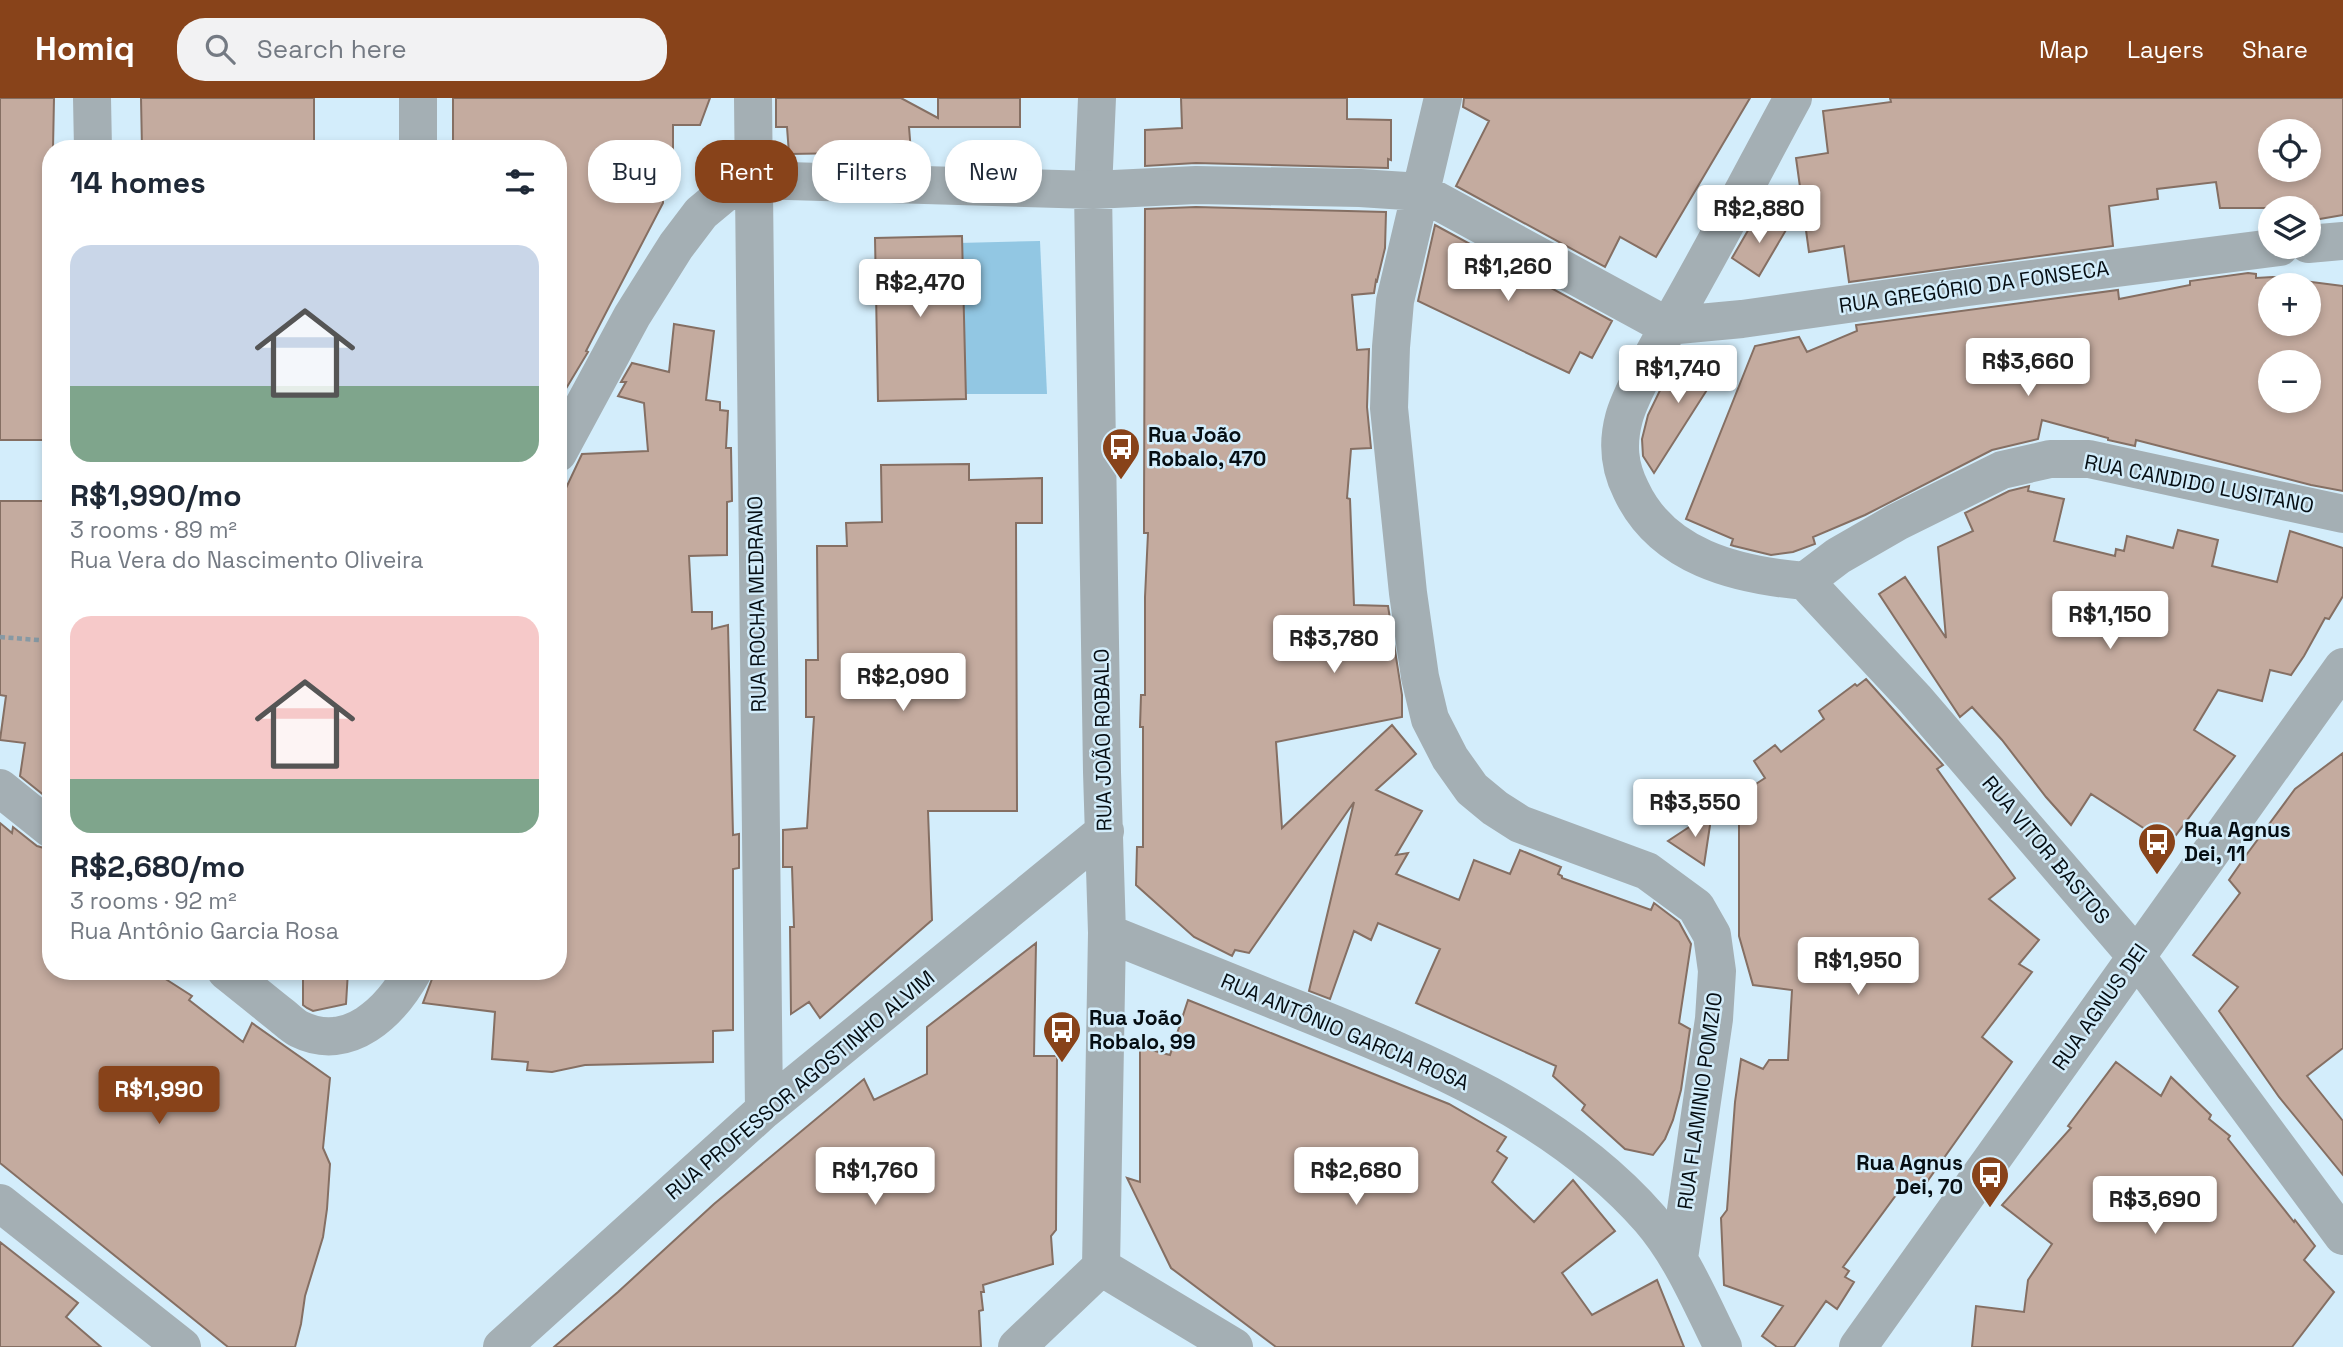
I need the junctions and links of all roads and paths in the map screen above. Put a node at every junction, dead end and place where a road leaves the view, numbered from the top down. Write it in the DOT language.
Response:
graph roads {
  1 [pos="92,98"];
  2 [pos="418,98"];
  3 [pos="752,98"];
  4 [pos="1097,98"];
  5 [pos="1443,98"];
  6 [pos="1793,98"];
  7 [pos="93,140"];
  8 [pos="418,140"];
  9 [pos="752,140"];
  10 [pos="798,181"];
  11 [pos="1093,190"];
  12 [pos="1420,192"];
  13 [pos="713,203"];
  14 [pos="752,203"];
  15 [pos="2343,241"];
  16 [pos="2321,243"];
  17 [pos="2258,250"];
  18 [pos="1667,326"];
  19 [pos="567,436"];
  20 [pos="2343,514"];
  21 [pos="1805,580"];
  22 [pos="0,636"];
  23 [pos="42,640"];
  24 [pos="2341,676"];
  25 [pos="0,788"];
  26 [pos="42,822"];
  27 [pos="1105,831"];
  28 [pos="1107,933"];
  29 [pos="2136,956"];
  30 [pos="237,980"];
  31 [pos="407,980"];
  32 [pos="764,1110"];
  33 [pos="0,1203"];
  34 [pos="2343,1236"];
  35 [pos="1678,1258"];
  36 [pos="1101,1267"];
  37 [pos="181,1347"];
  38 [pos="502,1347"];
  39 [pos="1017,1347"];
  40 [pos="1234,1347"];
  41 [pos="1723,1347"];
  42 [pos="1858,1347"];
  1 -- 7 [label="street"];
  2 -- 8 [label="street"];
  3 -- 9 [label="street, RUA ROCHA MEDRANO"];
  4 -- 11 [label="street, RUA JOÃO ROBALO"];
  5 -- 12 [label="street, RUA FLAMINIO POMZIO"];
  6 -- 18 [label="street"];
  10 -- 11 [label="street"];
  11 -- 12 [label="street"];
  11 -- 27 [label="street, RUA JOÃO ROBALO"];
  12 -- 18 [label="street"];
  12 -- 35 [label="street, RUA FLAMINIO POMZIO"];
  13 -- 19 [label="street"];
  14 -- 32 [label="street, RUA ROCHA MEDRANO"];
  15 -- 16 [label="street"];
  17 -- 18 [label="street, RUA GREGÓRIO DA FONSECA"];
  18 -- 21 [label="street"];
  20 -- 21 [label="street, RUA CANDIDO LUSITANO"];
  21 -- 29 [label="street, RUA VITOR BASTOS"];
  22 -- 23 [label="path"];
  24 -- 29 [label="street, RUA AGNUS DEI"];
  25 -- 26 [label="street"];
  27 -- 28 [label="street, RUA JOÃO ROBALO"];
  27 -- 32 [label="street, RUA PROFESSOR AGOSTINHO ALVIM"];
  28 -- 35 [label="street, RUA ANTÔNIO GARCIA ROSA"];
  28 -- 36 [label="street, RUA JOÃO ROBALO"];
  29 -- 34 [label="street, RUA VITOR BASTOS"];
  29 -- 42 [label="street, RUA AGNUS DEI"];
  30 -- 31 [label="street"];
  32 -- 38 [label="street, RUA PROFESSOR AGOSTINHO ALVIM"];
  33 -- 37 [label="street"];
  35 -- 41 [label="street, RUA ANTÔNIO GARCIA ROSA"];
  36 -- 39 [label="street"];
  36 -- 40 [label="street"];
}
